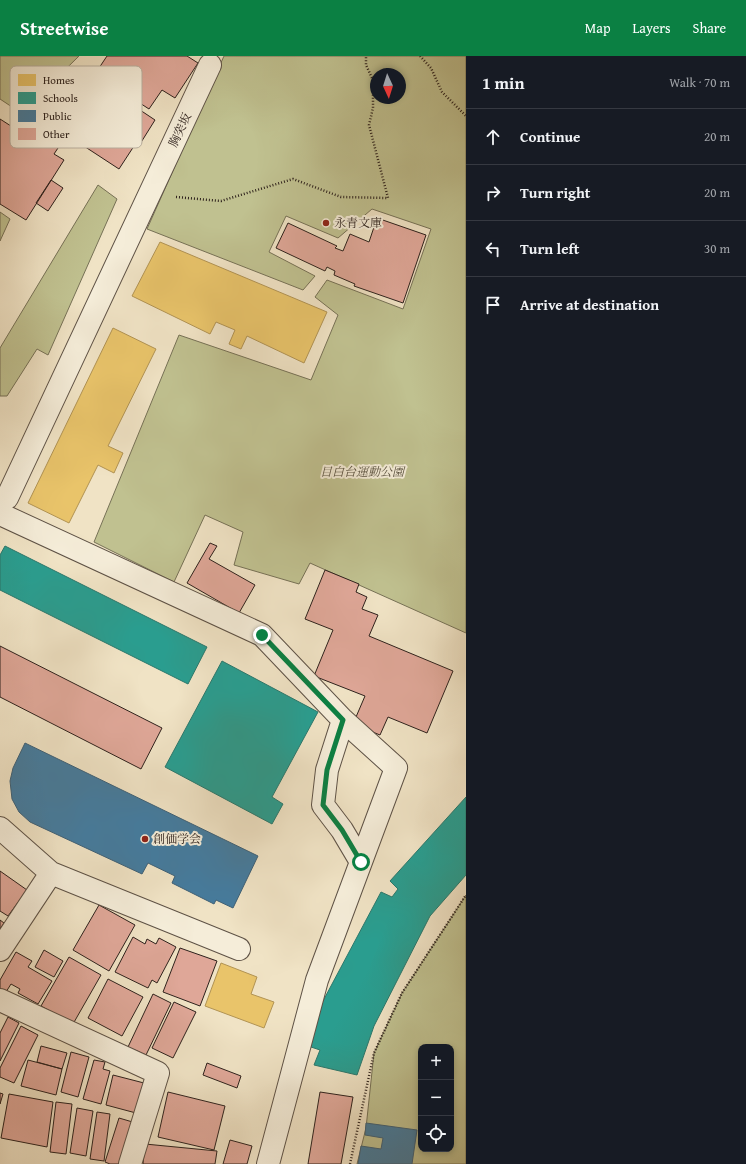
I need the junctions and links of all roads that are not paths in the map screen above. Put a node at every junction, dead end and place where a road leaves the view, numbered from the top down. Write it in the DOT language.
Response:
graph roads {
  1 [pos="210,65"];
  2 [pos="0,501"];
  3 [pos="0,514"];
  4 [pos="343,720"];
  5 [pos="0,828"];
  6 [pos="361,862"];
  7 [pos="52,873"];
  8 [pos="238,949"];
  9 [pos="0,950"];
  10 [pos="0,1000"];
  11 [pos="130,1164"];
  12 [pos="268,1164"];
  1 -- 2 [label="street, 胸突坂"];
  3 -- 4 [label="street"];
  4 -- 6 [label="street"];
  4 -- 6 [label="street"];
  5 -- 7 [label="street"];
  6 -- 12 [label="street"];
  7 -- 8 [label="street"];
  7 -- 9 [label="street"];
  10 -- 11 [label="street"];
}
